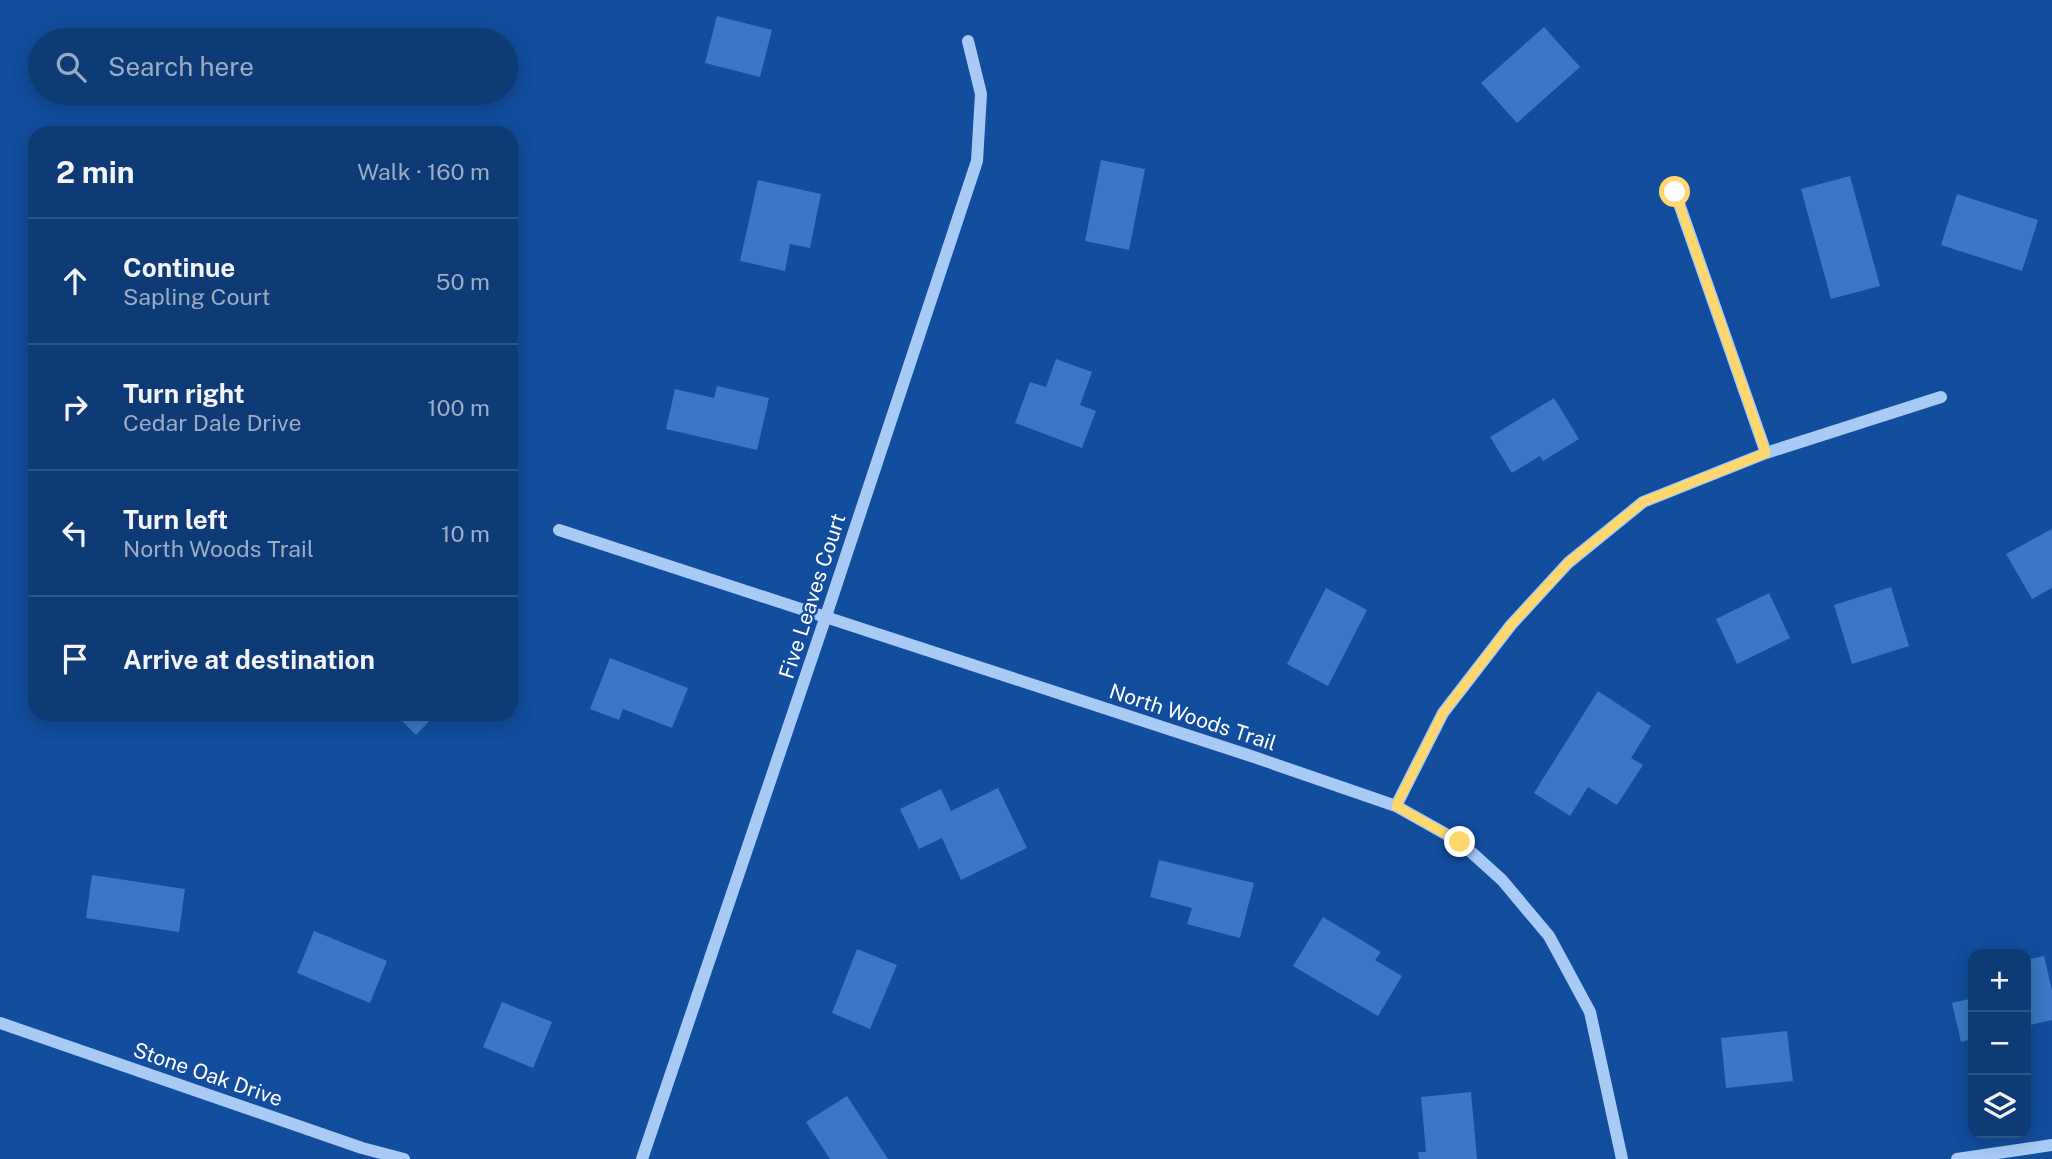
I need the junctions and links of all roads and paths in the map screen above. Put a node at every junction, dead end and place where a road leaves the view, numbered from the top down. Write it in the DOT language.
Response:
graph roads {
  1 [pos="968,41"];
  2 [pos="1675,192"];
  3 [pos="1941,397"];
  4 [pos="1766,453"];
  5 [pos="559,530"];
  6 [pos="826,616"];
  7 [pos="1396,806"];
  8 [pos="0,1023"];
  9 [pos="2052,1145"];
  10 [pos="404,1159"];
  11 [pos="642,1159"];
  12 [pos="1622,1159"];
  13 [pos="1957,1159"];
  1 -- 6 [label="street, Five Leaves Court"];
  2 -- 4 [label="street"];
  3 -- 4 [label="street"];
  4 -- 7 [label="street"];
  5 -- 6 [label="street, North Woods Trail"];
  6 -- 7 [label="street, North Woods Trail"];
  6 -- 11 [label="street, Five Leaves Court"];
  7 -- 12 [label="street, North Woods Trail"];
  8 -- 10 [label="street, Stone Oak Drive"];
  9 -- 13 [label="street"];
}
